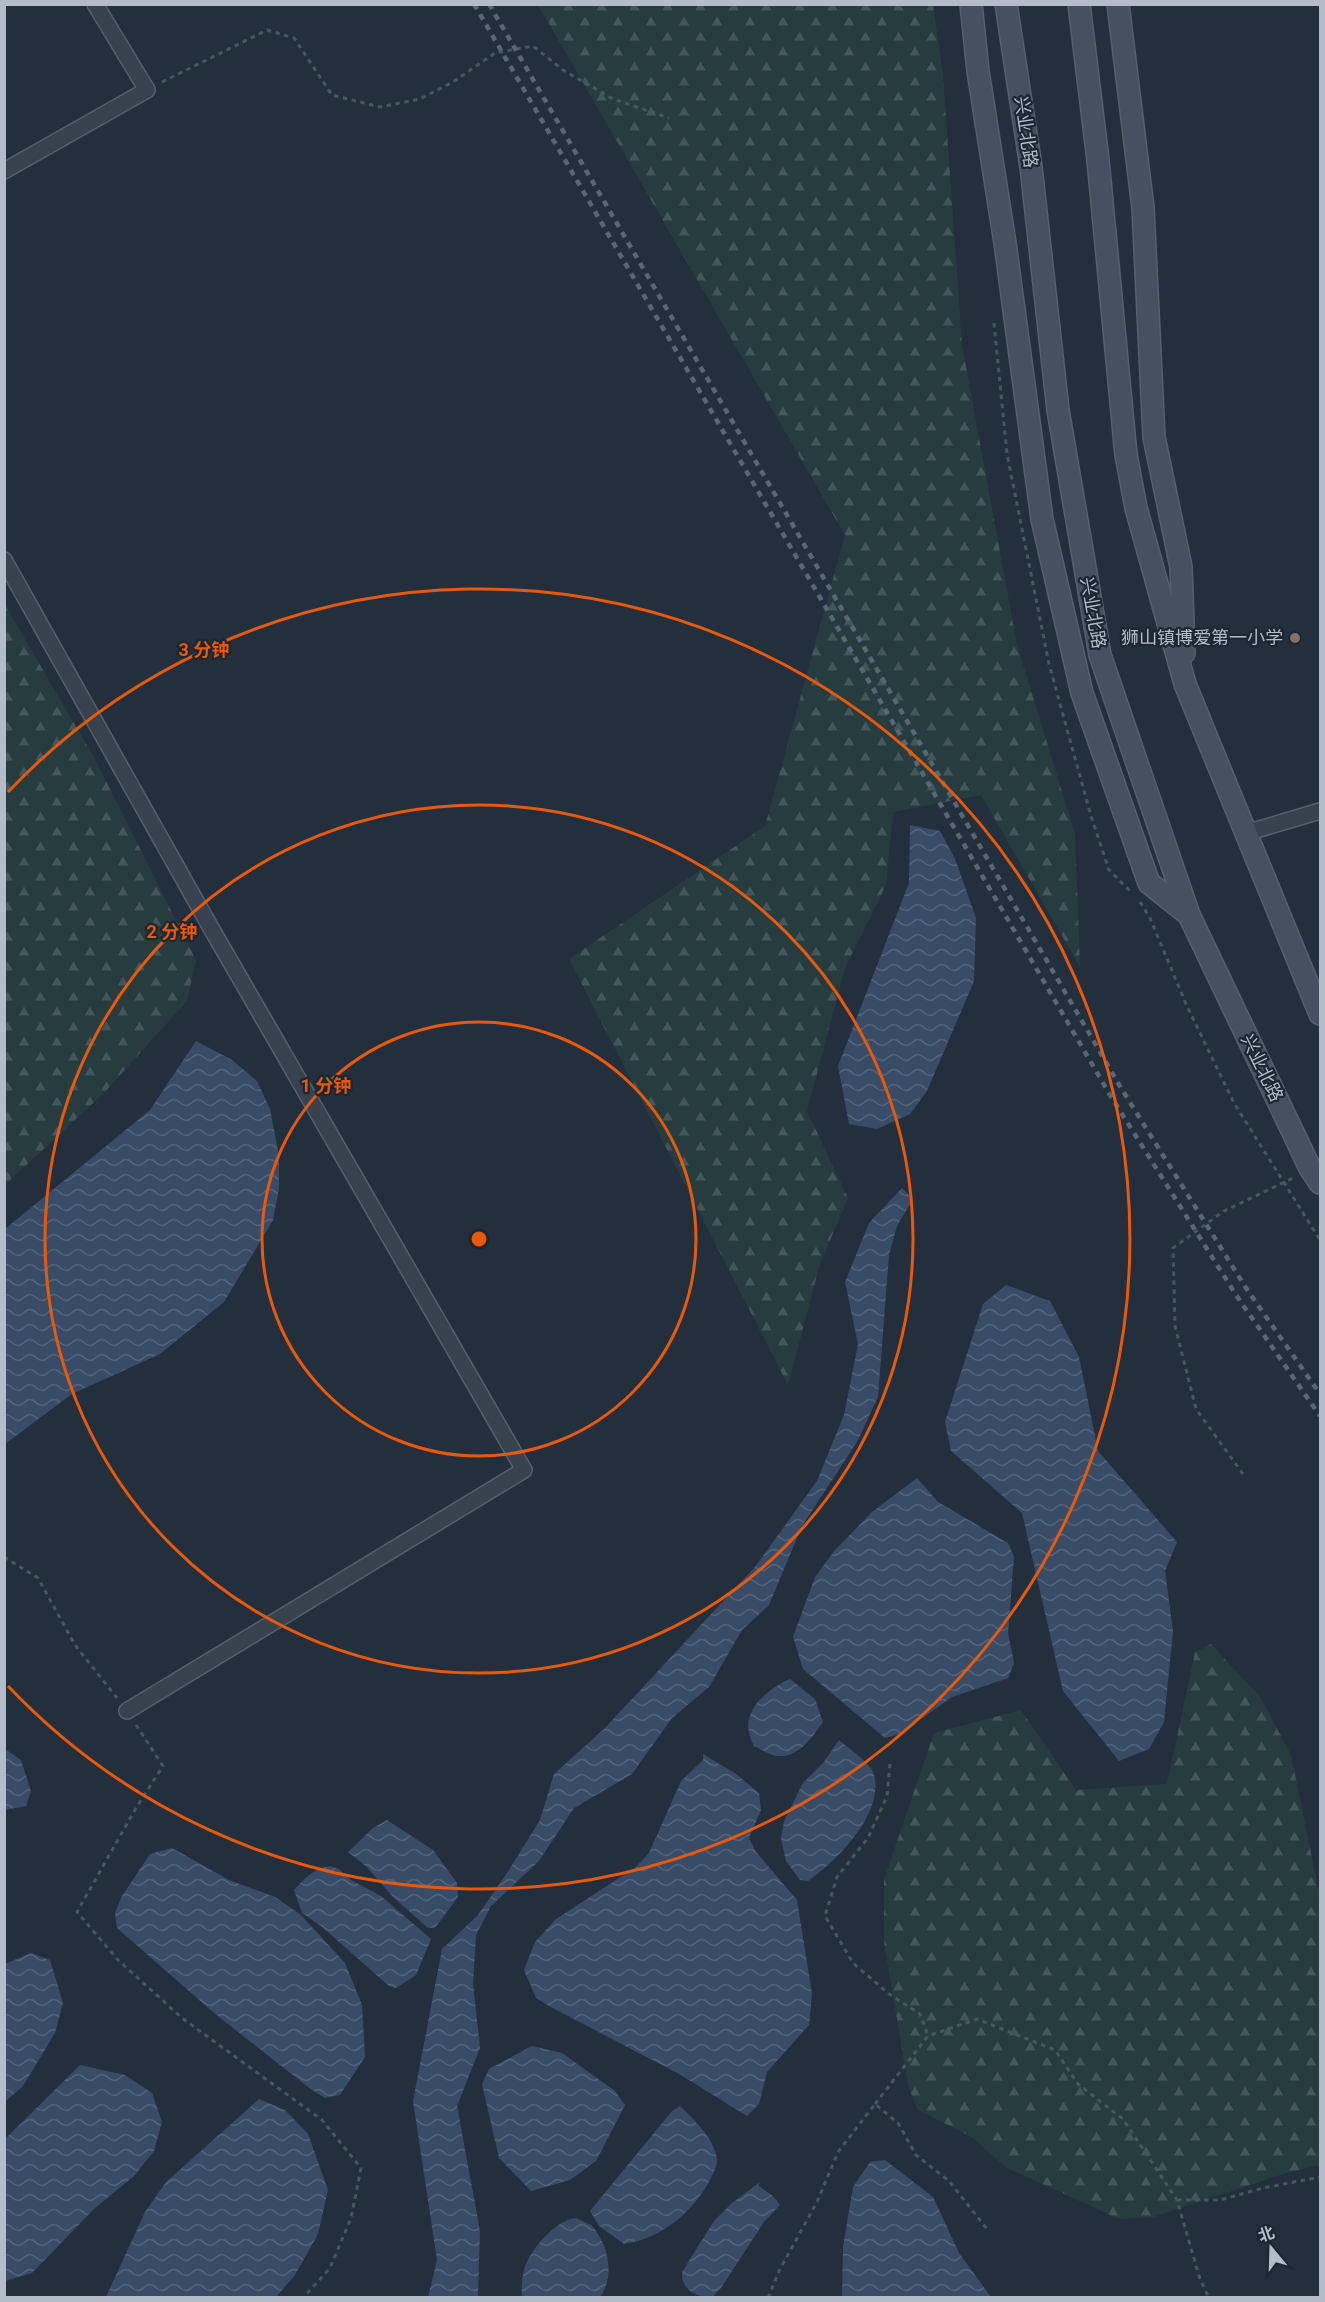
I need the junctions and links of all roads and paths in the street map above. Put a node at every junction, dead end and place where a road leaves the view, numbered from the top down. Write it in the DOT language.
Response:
graph roads {
  1 [pos="95,4"];
  2 [pos="971,4"];
  3 [pos="1006,4"];
  4 [pos="1078,4"];
  5 [pos="1118,4"];
  6 [pos="147,90"];
  7 [pos="669,118"];
  8 [pos="4,171"];
  9 [pos="4,560"];
  10 [pos="1185,684"];
  11 [pos="1320,811"];
  12 [pos="1246,833"];
  13 [pos="1189,915"];
  14 [pos="1320,1014"];
  15 [pos="1315,1175"];
  16 [pos="1243,1474"];
  17 [pos="4,1557"];
  18 [pos="127,1711"];
  19 [pos="890,1764"];
  20 [pos="928,2036"];
  21 [pos="875,2104"];
  22 [pos="1320,2177"];
  23 [pos="1177,2200"];
  24 [pos="987,2229"];
  25 [pos="303,2298"];
  26 [pos="768,2298"];
  27 [pos="1209,2298"];
  1 -- 6 [label="street"];
  2 -- 13 [label="main road"];
  3 -- 13 [label="main road, 兴业北路"];
  4 -- 10 [label="main road"];
  5 -- 10 [label="main road"];
  6 -- 7 [label="path"];
  6 -- 8 [label="street"];
  9 -- 18 [label="street"];
  10 -- 12 [label="main road"];
  11 -- 12 [label="street"];
  12 -- 14 [label="main road"];
  13 -- 15 [label="main road, 兴业北路"];
  15 -- 16 [label="path"];
  17 -- 18 [label="path"];
  18 -- 25 [label="path"];
  19 -- 20 [label="path"];
  20 -- 21 [label="path"];
  20 -- 23 [label="path"];
  21 -- 24 [label="path"];
  21 -- 26 [label="path"];
  22 -- 23 [label="path"];
  23 -- 27 [label="path"];
}
